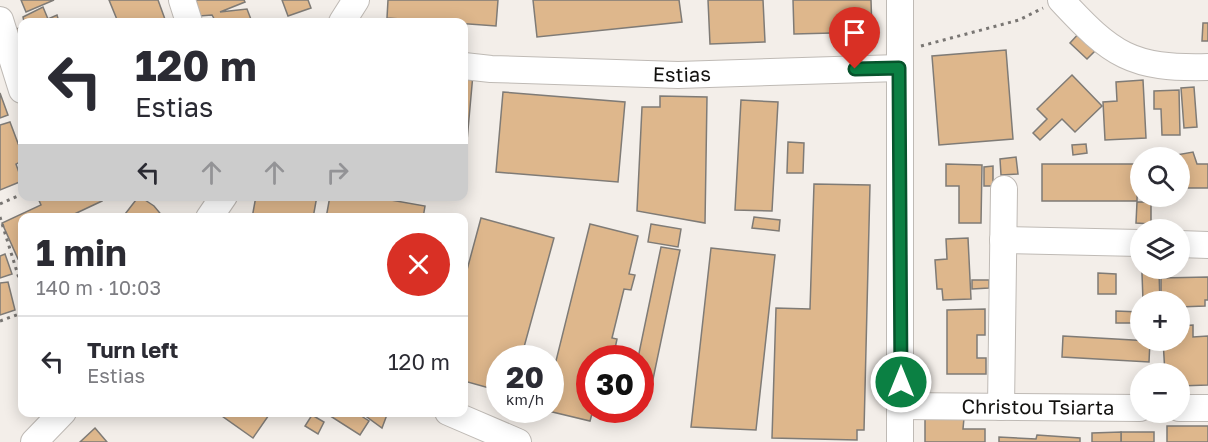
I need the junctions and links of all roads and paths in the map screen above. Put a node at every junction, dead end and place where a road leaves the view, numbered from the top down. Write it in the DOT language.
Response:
graph roads {
  1 [pos="182,0"];
  2 [pos="356,0"];
  3 [pos="900,0"];
  4 [pos="1055,2"];
  5 [pos="188,18"];
  6 [pos="345,18"];
  7 [pos="0,20"];
  8 [pos="899,60"];
  9 [pos="468,66"];
  10 [pos="1208,67"];
  11 [pos="18,77"];
  12 [pos="1004,189"];
  13 [pos="18,196"];
  14 [pos="0,204"];
  15 [pos="0,217"];
  16 [pos="1004,240"];
  17 [pos="1130,243"];
  18 [pos="1190,244"];
  19 [pos="1208,245"];
  20 [pos="18,275"];
  21 [pos="18,314"];
  22 [pos="0,321"];
  23 [pos="900,406"];
  24 [pos="1001,407"];
  25 [pos="1130,408"];
  26 [pos="1190,408"];
  27 [pos="1208,408"];
  28 [pos="58,417"];
  29 [pos="460,417"];
  30 [pos="34,442"];
  31 [pos="518,442"];
  32 [pos="900,442"];
  1 -- 5 [label="street"];
  2 -- 6 [label="street"];
  3 -- 8 [label="street"];
  4 -- 8 [label="path"];
  4 -- 10 [label="street"];
  7 -- 11 [label="street"];
  8 -- 9 [label="street, Estias"];
  8 -- 23 [label="street"];
  12 -- 16 [label="street"];
  13 -- 14 [label="path"];
  15 -- 20 [label="path"];
  16 -- 17 [label="street"];
  16 -- 24 [label="street"];
  18 -- 19 [label="street"];
  21 -- 22 [label="path"];
  23 -- 24 [label="street, Christou Tsiarta"];
  23 -- 32 [label="street"];
  24 -- 25 [label="street, Christou Tsiarta"];
  26 -- 27 [label="street"];
  28 -- 30 [label="street"];
  29 -- 31 [label="street"];
}
